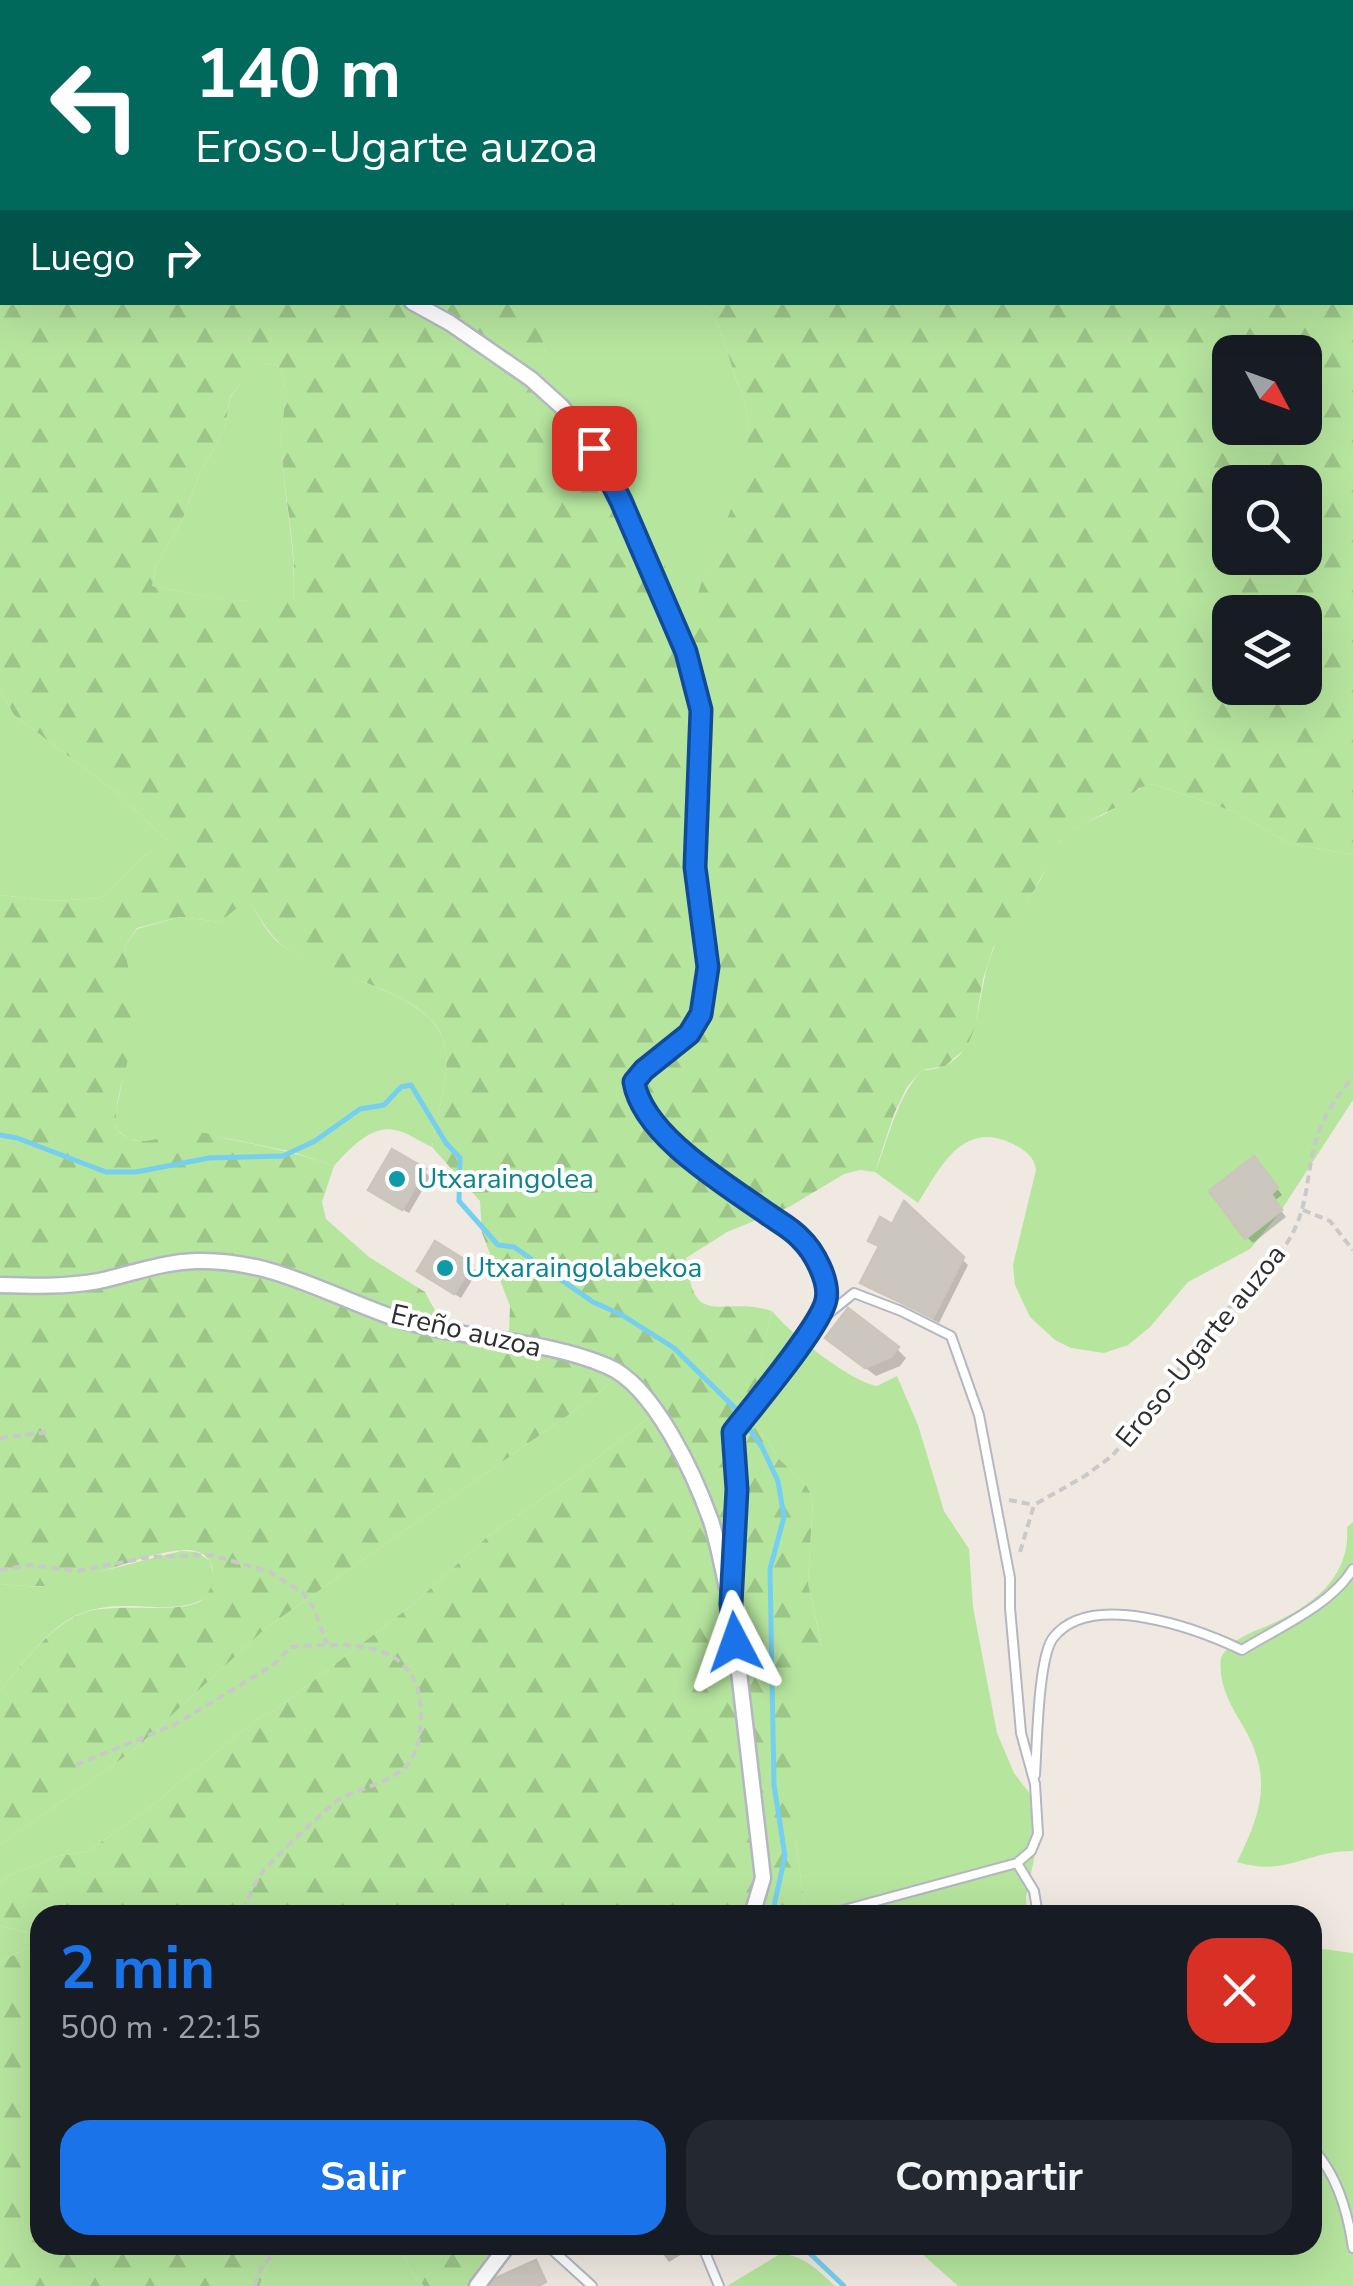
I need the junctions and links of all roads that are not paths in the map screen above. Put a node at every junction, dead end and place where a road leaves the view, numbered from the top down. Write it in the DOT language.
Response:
graph roads {
  1 [pos="417,305"];
  2 [pos="0,1285"];
  3 [pos="816,1324"];
  4 [pos="1353,1569"];
  5 [pos="731,1604"];
  6 [pos="1035,1784"];
  7 [pos="1017,1863"];
  8 [pos="755,1905"];
  9 [pos="863,1905"];
  10 [pos="1036,1905"];
  11 [pos="1322,2158"];
  12 [pos="1353,2248"];
  13 [pos="500,2255"];
  14 [pos="557,2255"];
  15 [pos="706,2255"];
  16 [pos="477,2286"];
  17 [pos="592,2286"];
  18 [pos="719,2286"];
  1 -- 3 [label="street"];
  2 -- 5 [label="street, Ereño auzoa"];
  3 -- 5 [label="street"];
  3 -- 6 [label="lane"];
  4 -- 6 [label="lane"];
  5 -- 8 [label="street"];
  6 -- 7 [label="lane"];
  7 -- 9 [label="lane"];
  7 -- 10 [label="lane"];
  11 -- 12 [label="lane"];
  13 -- 16 [label="street"];
  14 -- 17 [label="lane"];
  15 -- 18 [label="lane"];
}
